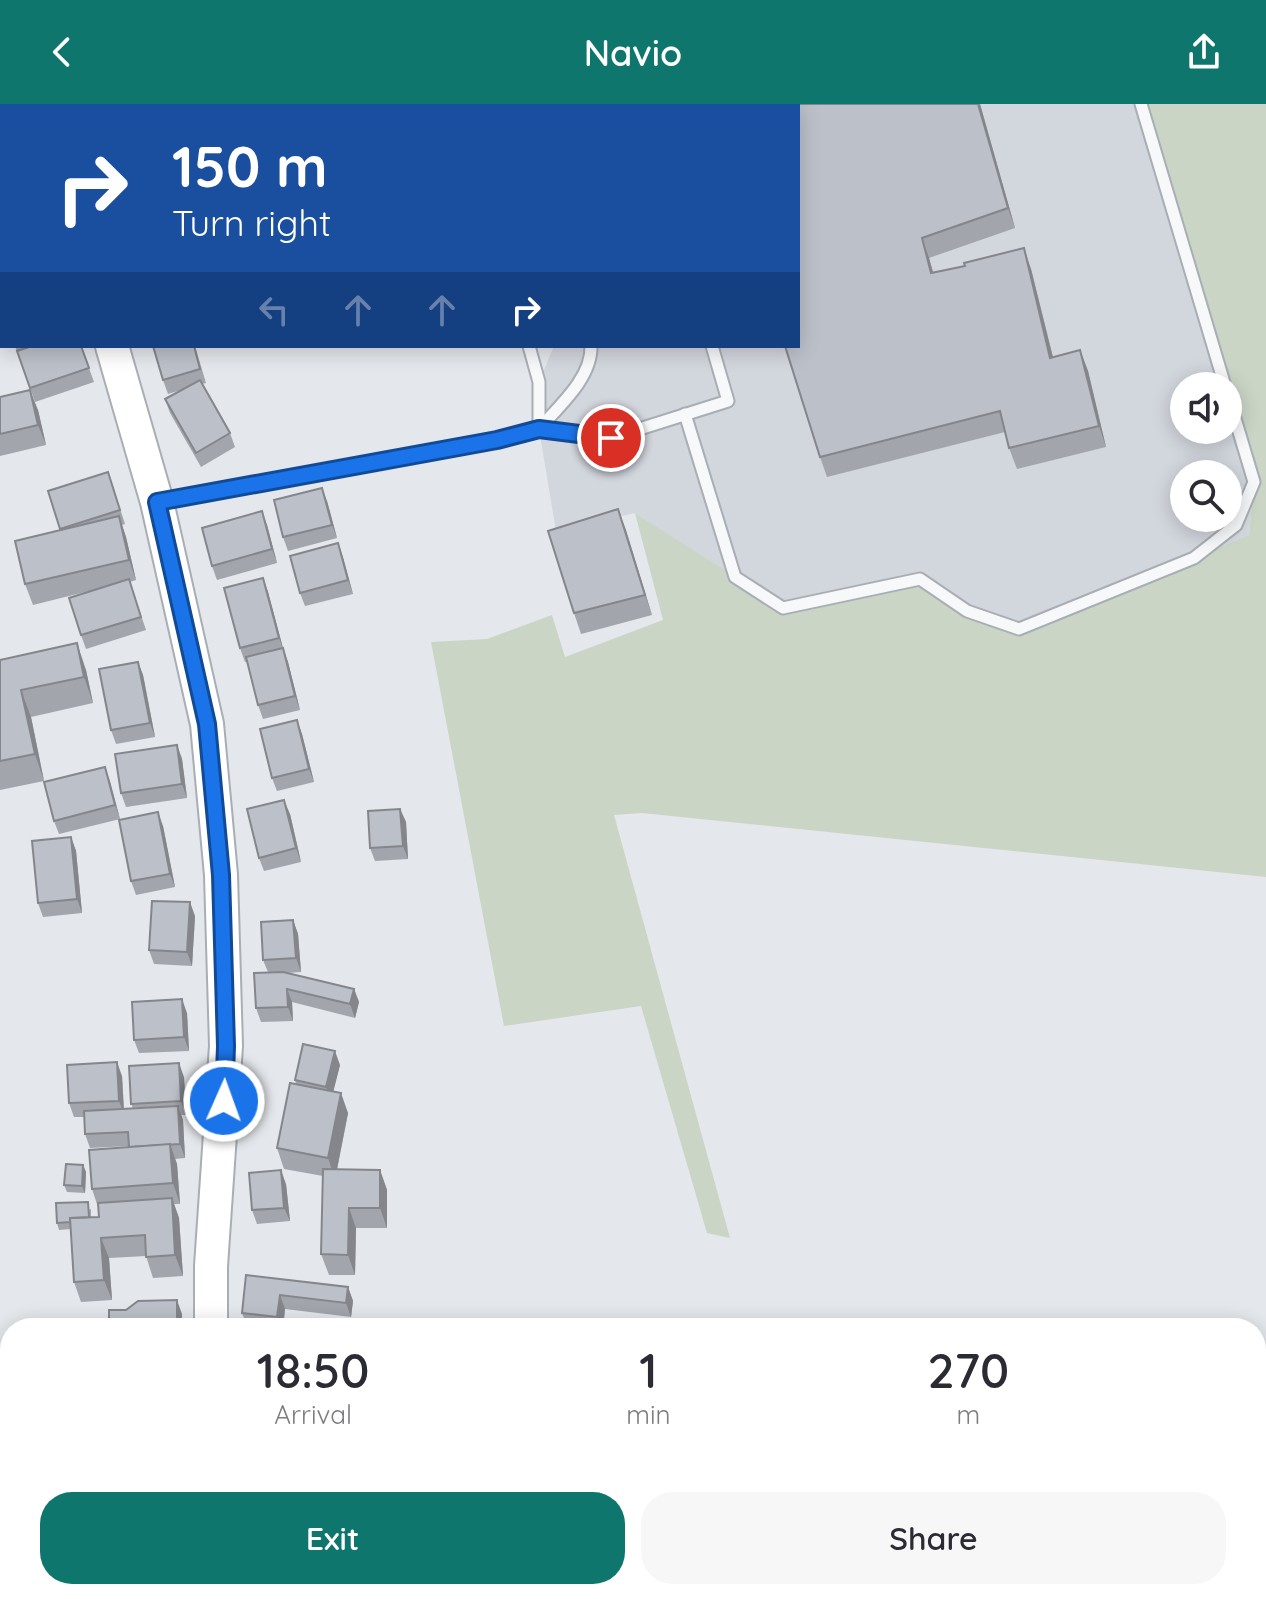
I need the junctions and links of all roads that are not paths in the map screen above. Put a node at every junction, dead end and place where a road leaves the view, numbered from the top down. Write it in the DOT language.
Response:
graph roads {
  1 [pos="1141,104"];
  2 [pos="113,348"];
  3 [pos="530,348"];
  4 [pos="591,348"];
  5 [pos="713,348"];
  6 [pos="1221,372"];
  7 [pos="685,414"];
  8 [pos="539,429"];
  9 [pos="1242,442"];
  10 [pos="157,502"];
  11 [pos="211,1318"];
  1 -- 6 [label="lane"];
  2 -- 10 [label="street"];
  3 -- 8 [label="lane"];
  4 -- 8 [label="lane"];
  5 -- 7 [label="lane"];
  7 -- 8 [label="lane"];
  7 -- 9 [label="lane"];
  8 -- 10 [label="lane"];
  10 -- 11 [label="street"];
}
